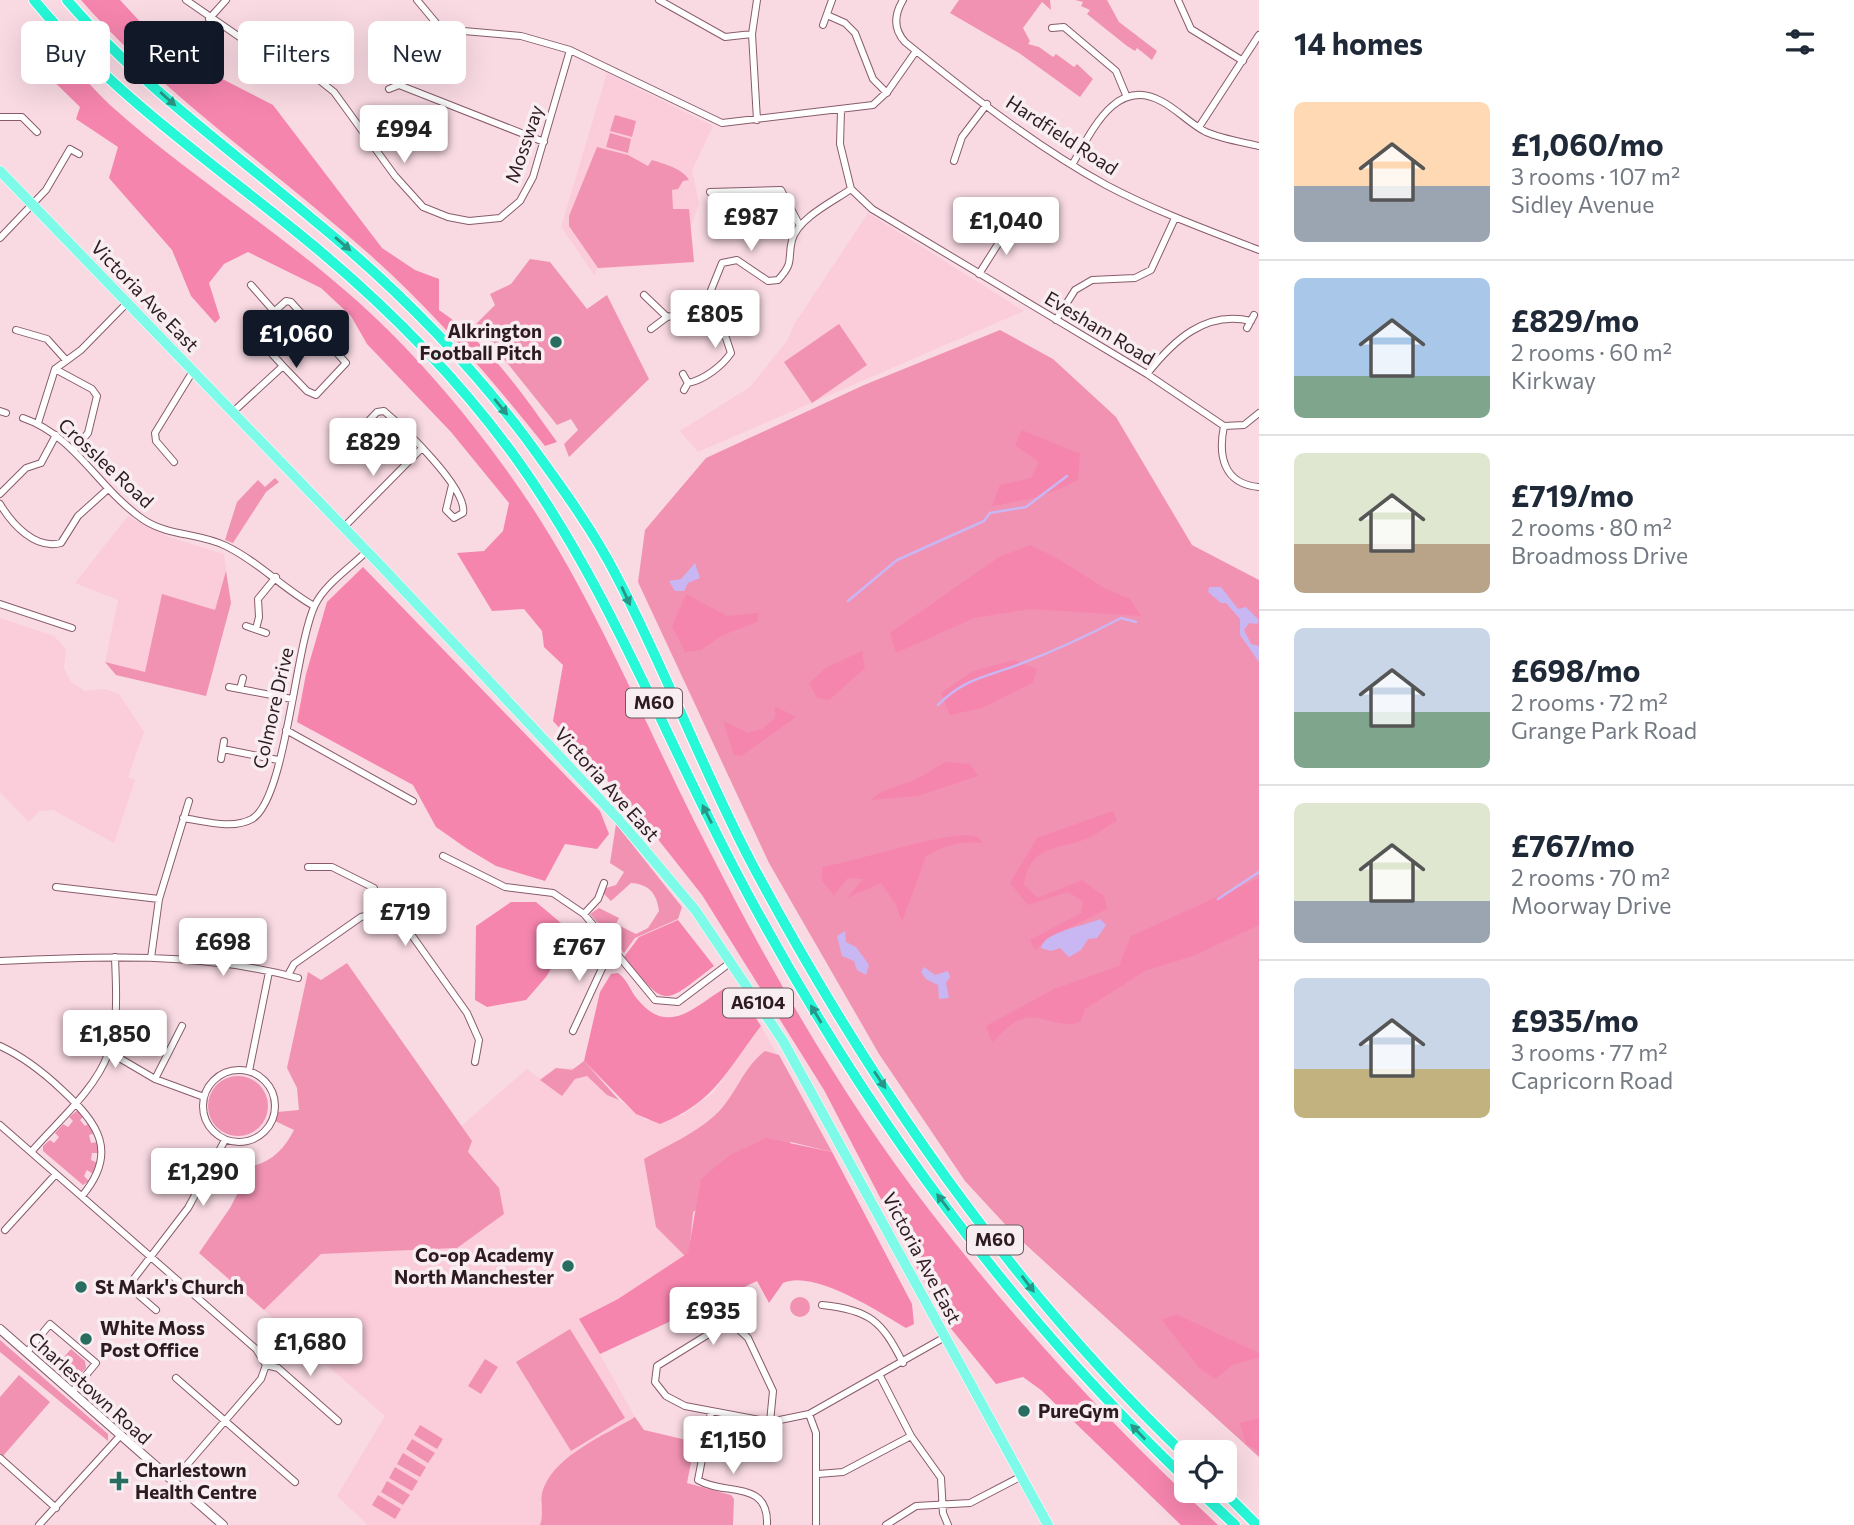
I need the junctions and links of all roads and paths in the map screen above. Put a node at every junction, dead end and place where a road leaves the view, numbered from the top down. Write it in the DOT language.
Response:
graph roads {
  1 [pos="34,0"];
  2 [pos="66,0"];
  3 [pos="186,0"];
  4 [pos="226,0"];
  5 [pos="417,0"];
  6 [pos="659,0"];
  7 [pos="757,0"];
  8 [pos="832,0"];
  9 [pos="904,0"];
  10 [pos="1178,0"];
  11 [pos="827,15"];
  12 [pos="209,19"];
  13 [pos="823,25"];
  14 [pos="1052,28"];
  15 [pos="752,34"];
  16 [pos="1259,35"];
  17 [pos="570,50"];
  18 [pos="916,51"];
  19 [pos="1243,61"];
  20 [pos="399,85"];
  21 [pos="389,89"];
  22 [pos="887,93"];
  23 [pos="1126,95"];
  24 [pos="987,104"];
  25 [pos="841,111"];
  26 [pos="0,117"];
  27 [pos="757,120"];
  28 [pos="1199,127"];
  29 [pos="37,132"];
  30 [pos="544,142"];
  31 [pos="1259,146"];
  32 [pos="79,154"];
  33 [pos="955,161"];
  34 [pos="1072,164"];
  35 [pos="0,171"];
  36 [pos="851,189"];
  37 [pos="710,192"];
  38 [pos="32,206"];
  39 [pos="1175,218"];
  40 [pos="1010,224"];
  41 [pos="800,226"];
  42 [pos="0,238"];
  43 [pos="1259,250"];
  44 [pos="979,274"];
  45 [pos="251,285"];
  46 [pos="644,295"];
  47 [pos="127,303"];
  48 [pos="273,310"];
  49 [pos="703,310"];
  50 [pos="667,317"];
  51 [pos="1056,320"];
  52 [pos="1251,321"];
  53 [pos="651,329"];
  54 [pos="16,330"];
  55 [pos="730,353"];
  56 [pos="739,356"];
  57 [pos="65,359"];
  58 [pos="283,366"];
  59 [pos="55,369"];
  60 [pos="193,371"];
  61 [pos="683,374"];
  62 [pos="1147,374"];
  63 [pos="234,411"];
  64 [pos="1259,413"];
  65 [pos="23,418"];
  66 [pos="38,423"];
  67 [pos="1224,426"];
  68 [pos="56,435"];
  69 [pos="355,435"];
  70 [pos="422,448"];
  71 [pos="74,450"];
  72 [pos="174,462"];
  73 [pos="452,485"];
  74 [pos="1259,487"];
  75 [pos="108,489"];
  76 [pos="0,494"];
  77 [pos="0,504"];
  78 [pos="344,527"];
  79 [pos="367,551"];
  80 [pos="276,577"];
  81 [pos="0,604"];
  82 [pos="314,606"];
  83 [pos="246,626"];
  84 [pos="72,628"];
  85 [pos="256,629"];
  86 [pos="266,633"];
  87 [pos="243,678"];
  88 [pos="229,687"];
  89 [pos="240,689"];
  90 [pos="292,699"];
  91 [pos="286,730"];
  92 [pos="221,759"];
  93 [pos="278,760"];
  94 [pos="189,801"];
  95 [pos="413,801"];
  96 [pos="183,818"];
  97 [pos="443,856"];
  98 [pos="308,867"];
  99 [pos="604,883"];
  100 [pos="56,887"];
  101 [pos="159,899"];
  102 [pos="378,913"];
  103 [pos="584,914"];
  104 [pos="611,949"];
  105 [pos="115,957"];
  106 [pos="151,958"];
  107 [pos="0,961"];
  108 [pos="731,962"];
  109 [pos="269,972"];
  110 [pos="288,975"];
  111 [pos="299,978"];
  112 [pos="182,1026"];
  113 [pos="573,1031"];
  114 [pos="2,1047"];
  115 [pos="109,1052"];
  116 [pos="0,1056"];
  117 [pos="475,1062"];
  118 [pos="248,1071"];
  119 [pos="155,1079"];
  120 [pos="204,1097"];
  121 [pos="75,1102"];
  122 [pos="0,1125"];
  123 [pos="225,1140"];
  124 [pos="32,1151"];
  125 [pos="56,1174"];
  126 [pos="82,1196"];
  127 [pos="5,1230"];
  128 [pos="151,1257"];
  129 [pos="822,1305"];
  130 [pos="156,1310"];
  131 [pos="0,1329"];
  132 [pos="945,1337"];
  133 [pos="27,1352"];
  134 [pos="903,1363"];
  135 [pos="266,1365"];
  136 [pos="880,1376"];
  137 [pos="176,1378"];
  138 [pos="73,1391"];
  139 [pos="711,1412"];
  140 [pos="808,1414"];
  141 [pos="338,1421"];
  142 [pos="227,1422"];
  143 [pos="770,1422"];
  144 [pos="120,1436"];
  145 [pos="911,1436"];
  146 [pos="1174,1444"];
  147 [pos="0,1458"];
  148 [pos="1174,1467"];
  149 [pos="818,1474"];
  150 [pos="1022,1476"];
  151 [pos="173,1481"];
  152 [pos="295,1482"];
  153 [pos="1212,1503"];
  154 [pos="1235,1503"];
  155 [pos="943,1504"];
  156 [pos="56,1507"];
  157 [pos="38,1525"];
  158 [pos="223,1525"];
  159 [pos="767,1525"];
  160 [pos="816,1525"];
  161 [pos="886,1525"];
  162 [pos="948,1525"];
  163 [pos="1048,1525"];
  164 [pos="1235,1525"];
  165 [pos="1257,1525"];
  148 -- 1 [label="highway, M60, one-way"];
  2 -- 146 [label="highway, M60, one-way"];
  3 -- 12 [label="street, Mossway"];
  4 -- 12 [label="street"];
  5 -- 17 [label="street"];
  6 -- 15 [label="street"];
  7 -- 15 [label="street"];
  8 -- 11 [label="street"];
  9 -- 18 [label="street, Hardfield Road"];
  10 -- 19 [label="street"];
  11 -- 13 [label="street"];
  11 -- 22 [label="street"];
  12 -- 30 [label="street, Mossway"];
  14 -- 23 [label="street"];
  15 -- 27 [label="street"];
  16 -- 19 [label="street"];
  17 -- 27 [label="street"];
  17 -- 30 [label="street, Mossway"];
  18 -- 22 [label="street"];
  18 -- 24 [label="street, Hardfield Road"];
  19 -- 28 [label="street"];
  20 -- 21 [label="street"];
  20 -- 30 [label="street"];
  22 -- 25 [label="street"];
  23 -- 28 [label="street"];
  23 -- 34 [label="street"];
  24 -- 33 [label="street"];
  24 -- 34 [label="street, Hardfield Road"];
  25 -- 27 [label="street"];
  25 -- 36 [label="street"];
  26 -- 29 [label="street"];
  28 -- 31 [label="street"];
  32 -- 38 [label="street"];
  34 -- 39 [label="street, Hardfield Road"];
  35 -- 38 [label="main road, Victoria Ave East / A6104"];
  36 -- 41 [label="street"];
  36 -- 44 [label="street, Evesham Road"];
  37 -- 41 [label="street"];
  38 -- 42 [label="street"];
  38 -- 47 [label="main road, Victoria Ave East / A6104"];
  39 -- 43 [label="street, Hardfield Road"];
  39 -- 51 [label="street"];
  40 -- 44 [label="street"];
  41 -- 49 [label="street"];
  44 -- 51 [label="street, Evesham Road"];
  45 -- 48 [label="street"];
  46 -- 50 [label="street"];
  47 -- 57 [label="street"];
  47 -- 60 [label="main road, Victoria Ave East / A6104"];
  48 -- 58 [label="street"];
  48 -- 58 [label="street"];
  49 -- 50 [label="street"];
  49 -- 55 [label="street"];
  50 -- 53 [label="street"];
  51 -- 62 [label="street, Evesham Road"];
  52 -- 62 [label="street"];
  54 -- 57 [label="street"];
  55 -- 56 [label="street"];
  55 -- 61 [label="street"];
  57 -- 59 [label="street"];
  58 -- 63 [label="street"];
  59 -- 66 [label="street"];
  59 -- 71 [label="street"];
  60 -- 63 [label="main road, Victoria Ave East / A6104"];
  60 -- 72 [label="street"];
  62 -- 67 [label="street, Evesham Road"];
  63 -- 78 [label="main road, Victoria Ave East / A6104"];
  64 -- 67 [label="street"];
  65 -- 66 [label="street, Crosslee Road"];
  66 -- 68 [label="street, Crosslee Road"];
  67 -- 74 [label="street"];
  68 -- 71 [label="street, Crosslee Road"];
  68 -- 76 [label="street"];
  69 -- 70 [label="street"];
  70 -- 73 [label="street"];
  70 -- 78 [label="street"];
  71 -- 75 [label="street, Crosslee Road"];
  73 -- 73 [label="street"];
  75 -- 77 [label="street"];
  75 -- 80 [label="street, Crosslee Road"];
  78 -- 79 [label="main road, Victoria Ave East / A6104"];
  79 -- 82 [label="street"];
  79 -- 108 [label="main road, Victoria Ave East / A6104"];
  80 -- 82 [label="street, Crosslee Road"];
  80 -- 85 [label="street"];
  81 -- 84 [label="street"];
  82 -- 90 [label="street, Colmore Drive"];
  83 -- 85 [label="street"];
  85 -- 86 [label="street"];
  87 -- 89 [label="street"];
  88 -- 89 [label="street"];
  89 -- 90 [label="street"];
  90 -- 91 [label="street, Colmore Drive"];
  91 -- 93 [label="street, Colmore Drive"];
  91 -- 95 [label="street"];
  92 -- 93 [label="street"];
  93 -- 96 [label="street, Colmore Drive"];
  94 -- 96 [label="street"];
  96 -- 101 [label="street"];
  97 -- 103 [label="street"];
  98 -- 102 [label="street"];
  99 -- 103 [label="street"];
  100 -- 101 [label="street"];
  101 -- 106 [label="street"];
  102 -- 110 [label="street"];
  102 -- 117 [label="street"];
  103 -- 104 [label="street"];
  104 -- 108 [label="street"];
  104 -- 113 [label="street"];
  105 -- 106 [label="street"];
  105 -- 107 [label="street"];
  105 -- 115 [label="street"];
  106 -- 109 [label="street"];
  108 -- 132 [label="main road, Victoria Ave East / A6104"];
  109 -- 110 [label="street"];
  109 -- 118 [label="street"];
  110 -- 111 [label="street"];
  112 -- 119 [label="street"];
  114 -- 116 [label="street"];
  114 -- 121 [label="street"];
  115 -- 119 [label="street"];
  115 -- 121 [label="street"];
  118 -- 120 [label="street"];
  118 -- 123 [label="street"];
  119 -- 120 [label="street"];
  120 -- 123 [label="street"];
  121 -- 124 [label="street"];
  121 -- 126 [label="street"];
  122 -- 124 [label="street"];
  123 -- 128 [label="street"];
  124 -- 125 [label="street"];
  125 -- 126 [label="street"];
  125 -- 127 [label="street"];
  126 -- 128 [label="street"];
  128 -- 130 [label="street"];
  128 -- 135 [label="street"];
  129 -- 134 [label="street"];
  131 -- 133 [label="street, Charlestown Road"];
  132 -- 134 [label="street"];
  132 -- 150 [label="main road, Victoria Ave East / A6104"];
  133 -- 138 [label="street, Charlestown Road"];
  133 -- 138 [label="street"];
  134 -- 136 [label="street"];
  135 -- 141 [label="street"];
  135 -- 142 [label="street"];
  136 -- 140 [label="street"];
  136 -- 145 [label="street"];
  137 -- 142 [label="street"];
  138 -- 144 [label="street, Charlestown Road"];
  139 -- 143 [label="street"];
  139 -- 143 [label="street"];
  139 -- 159 [label="street"];
  140 -- 143 [label="street"];
  140 -- 149 [label="street"];
  142 -- 151 [label="street"];
  142 -- 152 [label="street"];
  144 -- 151 [label="street, Charlestown Road"];
  144 -- 156 [label="street"];
  145 -- 149 [label="street"];
  145 -- 155 [label="street"];
  147 -- 156 [label="street"];
  149 -- 160 [label="street"];
  150 -- 155 [label="street"];
  150 -- 163 [label="main road, Victoria Ave East / A6104"];
  151 -- 158 [label="street, Charlestown Road"];
  153 -- 164 [label="highway"];
  154 -- 165 [label="highway"];
  155 -- 161 [label="street"];
  155 -- 162 [label="street"];
  156 -- 157 [label="street"];
}
